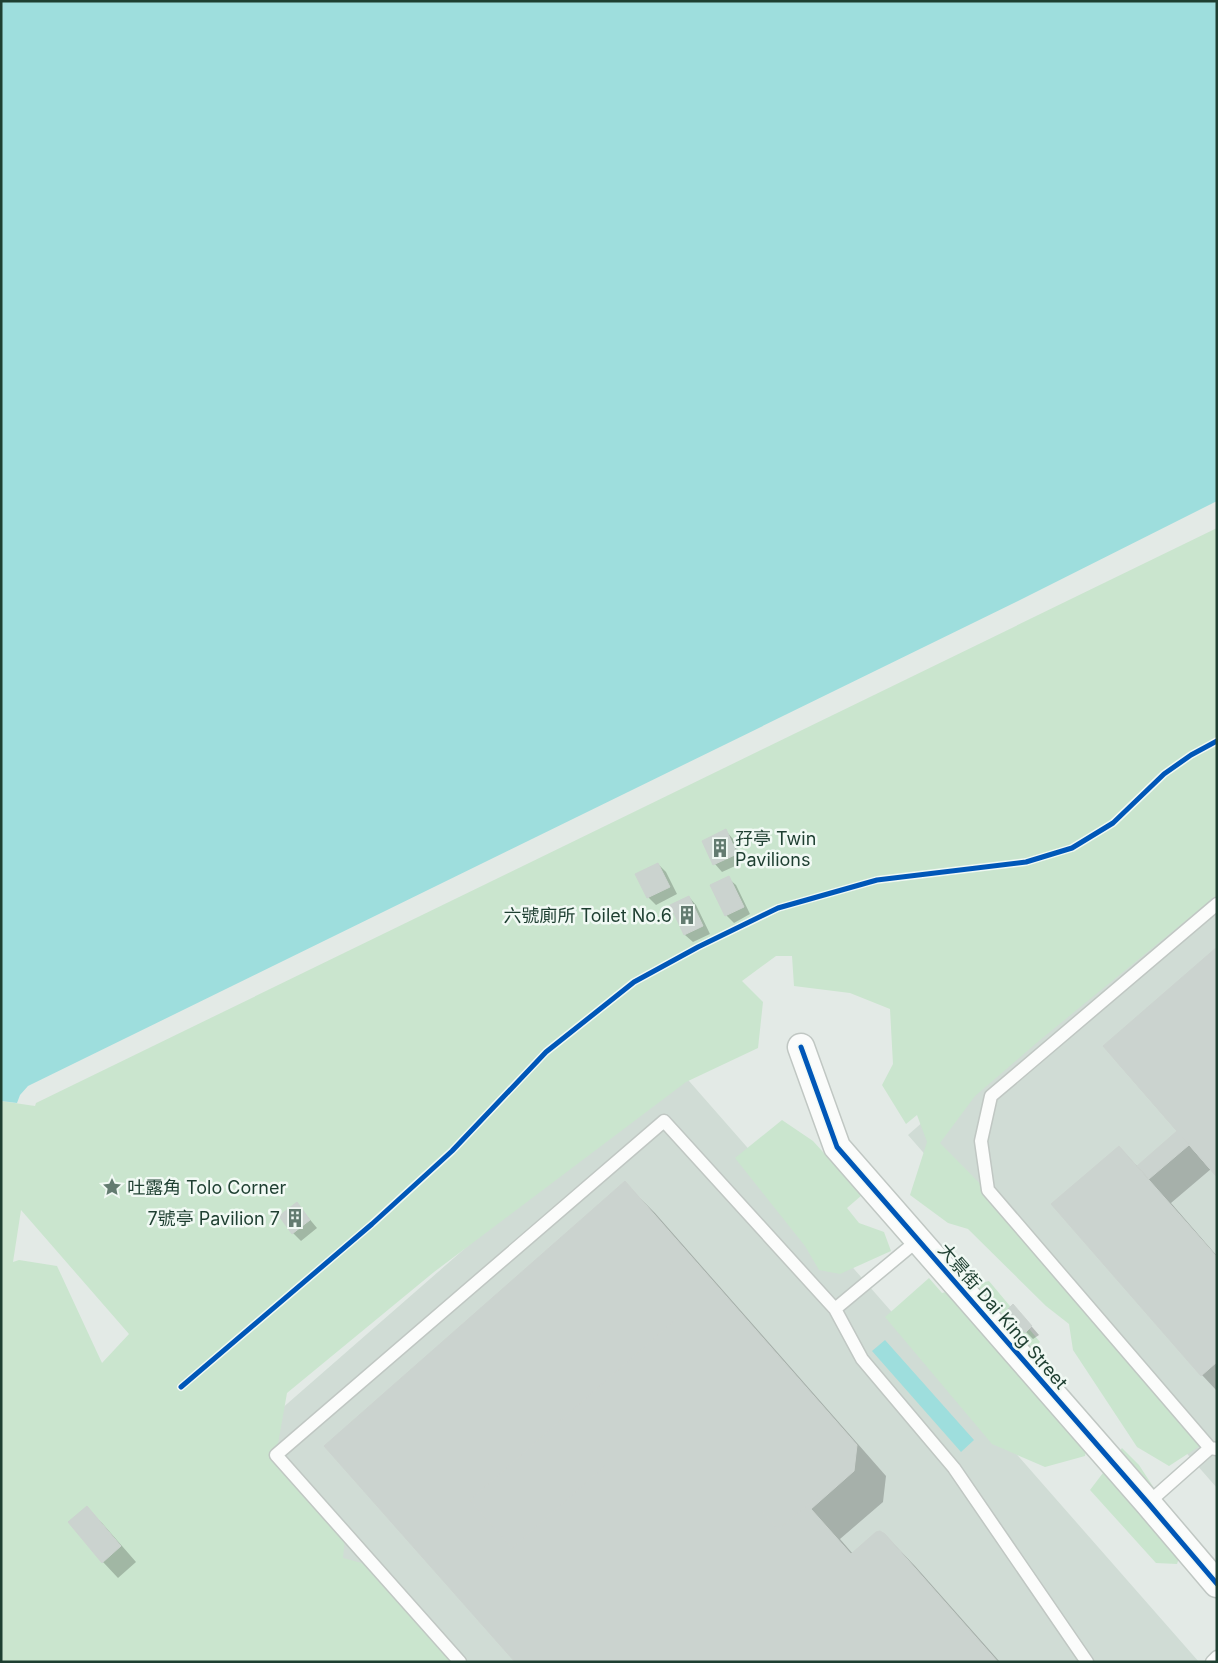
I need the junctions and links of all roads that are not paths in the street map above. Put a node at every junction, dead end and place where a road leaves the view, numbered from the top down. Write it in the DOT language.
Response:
graph roads {
  1 [pos="1217,904"];
  2 [pos="801,1047"];
  3 [pos="918,1240"];
  4 [pos="835,1309"];
  5 [pos="1213,1448"];
  6 [pos="1148,1503"];
  7 [pos="1217,1584"];
  8 [pos="1217,1658"];
  9 [pos="460,1662"];
  10 [pos="1087,1662"];
  11 [pos="1212,1662"];
  1 -- 5 [label="lane"];
  2 -- 3 [label="street, 大景街 Dai King Street"];
  3 -- 4 [label="lane"];
  3 -- 6 [label="street, 大景街 Dai King Street"];
  4 -- 9 [label="lane"];
  4 -- 10 [label="lane"];
  5 -- 6 [label="lane"];
  6 -- 7 [label="street, 大景街 Dai King Street"];
  8 -- 11 [label="lane"];
}
